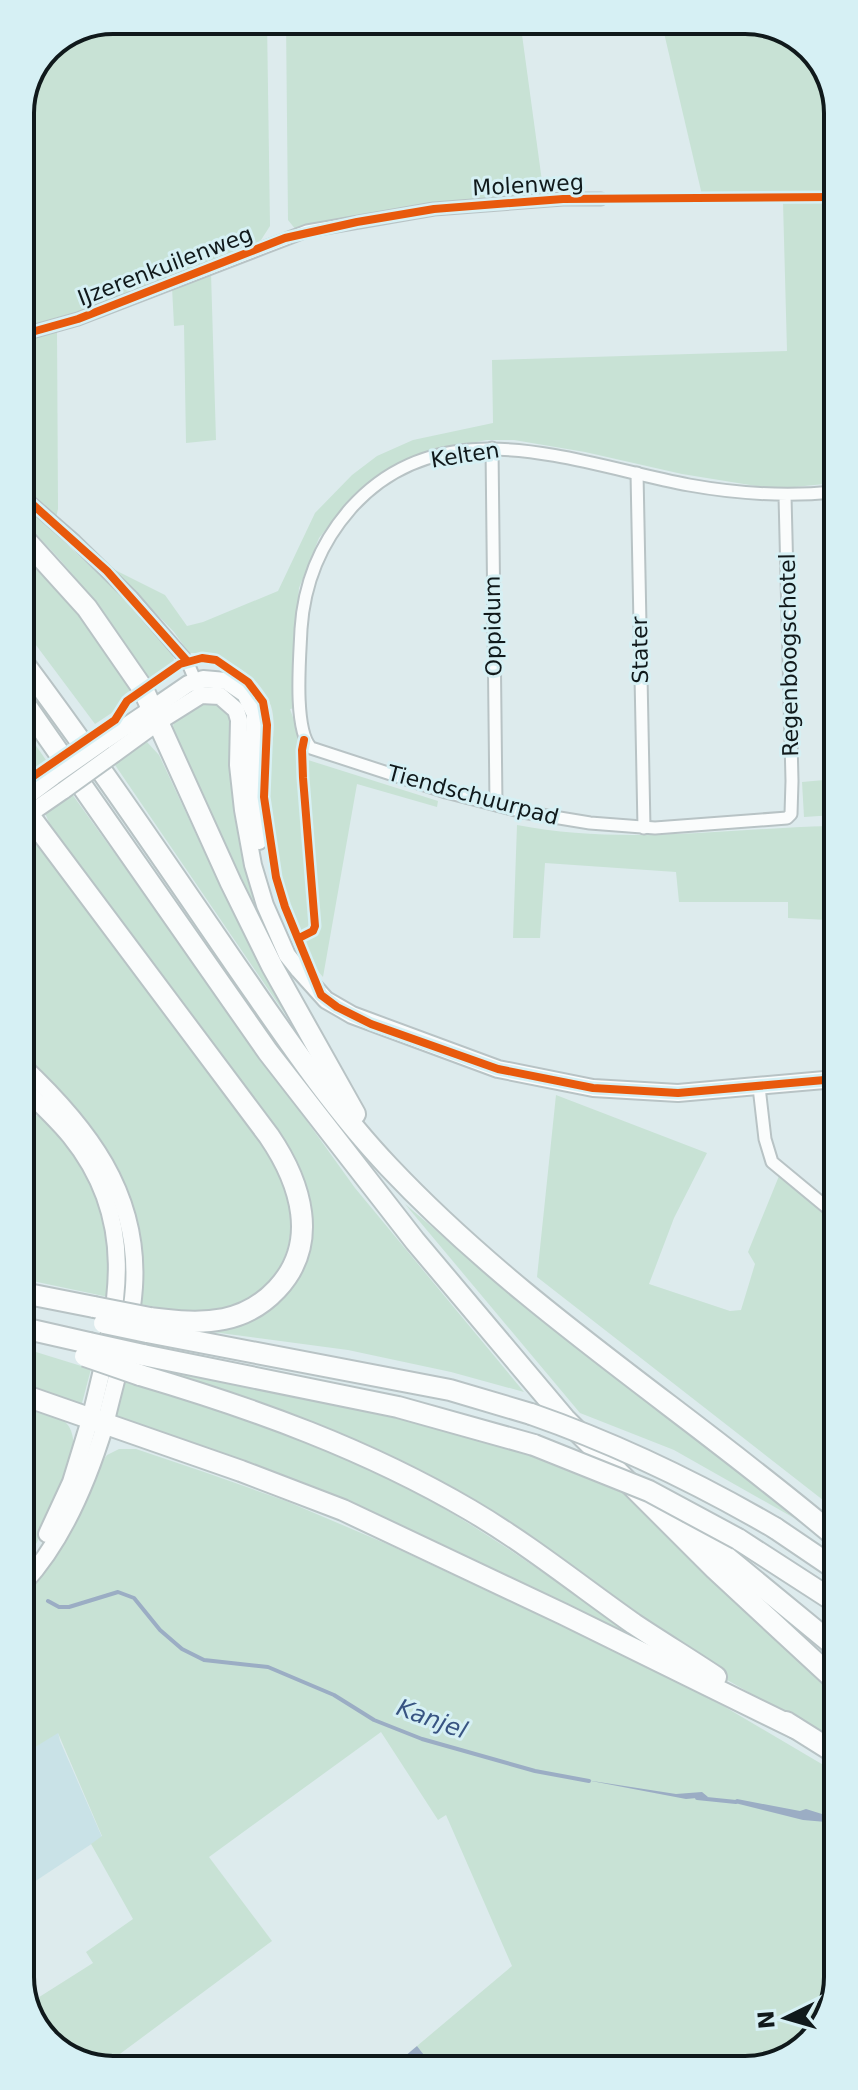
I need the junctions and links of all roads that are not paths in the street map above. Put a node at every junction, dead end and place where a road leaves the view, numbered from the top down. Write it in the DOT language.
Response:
graph roads {
  1 [pos="601,199"];
  2 [pos="276,242"];
  3 [pos="34,331"];
  4 [pos="492,448"];
  5 [pos="637,473"];
  6 [pos="824,493"];
  7 [pos="785,496"];
  8 [pos="34,505"];
  9 [pos="34,549"];
  10 [pos="34,678"];
  11 [pos="198,688"];
  12 [pos="155,715"];
  13 [pos="34,717"];
  14 [pos="304,740"];
  15 [pos="34,802"];
  16 [pos="496,805"];
  17 [pos="791,814"];
  18 [pos="34,825"];
  19 [pos="644,828"];
  20 [pos="824,1080"];
  21 [pos="759,1087"];
  22 [pos="34,1088"];
  23 [pos="370,1145"];
  24 [pos="824,1205"];
  25 [pos="34,1296"];
  26 [pos="34,1306"];
  27 [pos="93,1314"];
  28 [pos="149,1325"];
  29 [pos="34,1331"];
  30 [pos="142,1365"];
  31 [pos="546,1395"];
  32 [pos="34,1399"];
  33 [pos="97,1422"];
  34 [pos="824,1527"];
  35 [pos="34,1557"];
  36 [pos="824,1561"];
  37 [pos="34,1569"];
  38 [pos="824,1595"];
  39 [pos="824,1637"];
  40 [pos="824,1670"];
  41 [pos="795,1728"];
  42 [pos="824,1746"];
  1 -- 2 [label="street, Molenweg"];
  2 -- 3 [label="street, IJzerenkuilenweg"];
  4 -- 5 [label="street, Kelten"];
  4 -- 14 [label="street, Kelten"];
  4 -- 16 [label="street, Oppidum"];
  5 -- 7 [label="street, Kelten"];
  5 -- 19 [label="street, Stater"];
  6 -- 7 [label="street, Kelten"];
  7 -- 17 [label="street, Regenboogschotel"];
  8 -- 11 [label="street"];
  9 -- 12 [label="highway"];
  10 -- 23 [label="highway"];
  11 -- 12 [label="street"];
  11 -- 21 [label="street"];
  12 -- 15 [label="street, bridge"];
  12 -- 23 [label="highway"];
  13 -- 31 [label="highway"];
  14 -- 16 [label="street, Tiendschuurpad"];
  16 -- 19 [label="street, Tiendschuurpad"];
  17 -- 19 [label="street, Tiendschuurpad"];
  18 -- 28 [label="highway"];
  20 -- 21 [label="street"];
  21 -- 24 [label="street"];
  22 -- 33 [label="street"];
  23 -- 34 [label="highway"];
  25 -- 27 [label="highway"];
  26 -- 27 [label="highway"];
  27 -- 28 [label="highway, bridge"];
  28 -- 36 [label="highway, bridge"];
  29 -- 30 [label="highway, bridge"];
  30 -- 38 [label="highway, bridge"];
  30 -- 41 [label="highway"];
  31 -- 39 [label="highway"];
  31 -- 40 [label="highway"];
  32 -- 33 [label="highway"];
  33 -- 35 [label="street"];
  33 -- 37 [label="street"];
  33 -- 41 [label="highway"];
  41 -- 42 [label="highway"];
}
